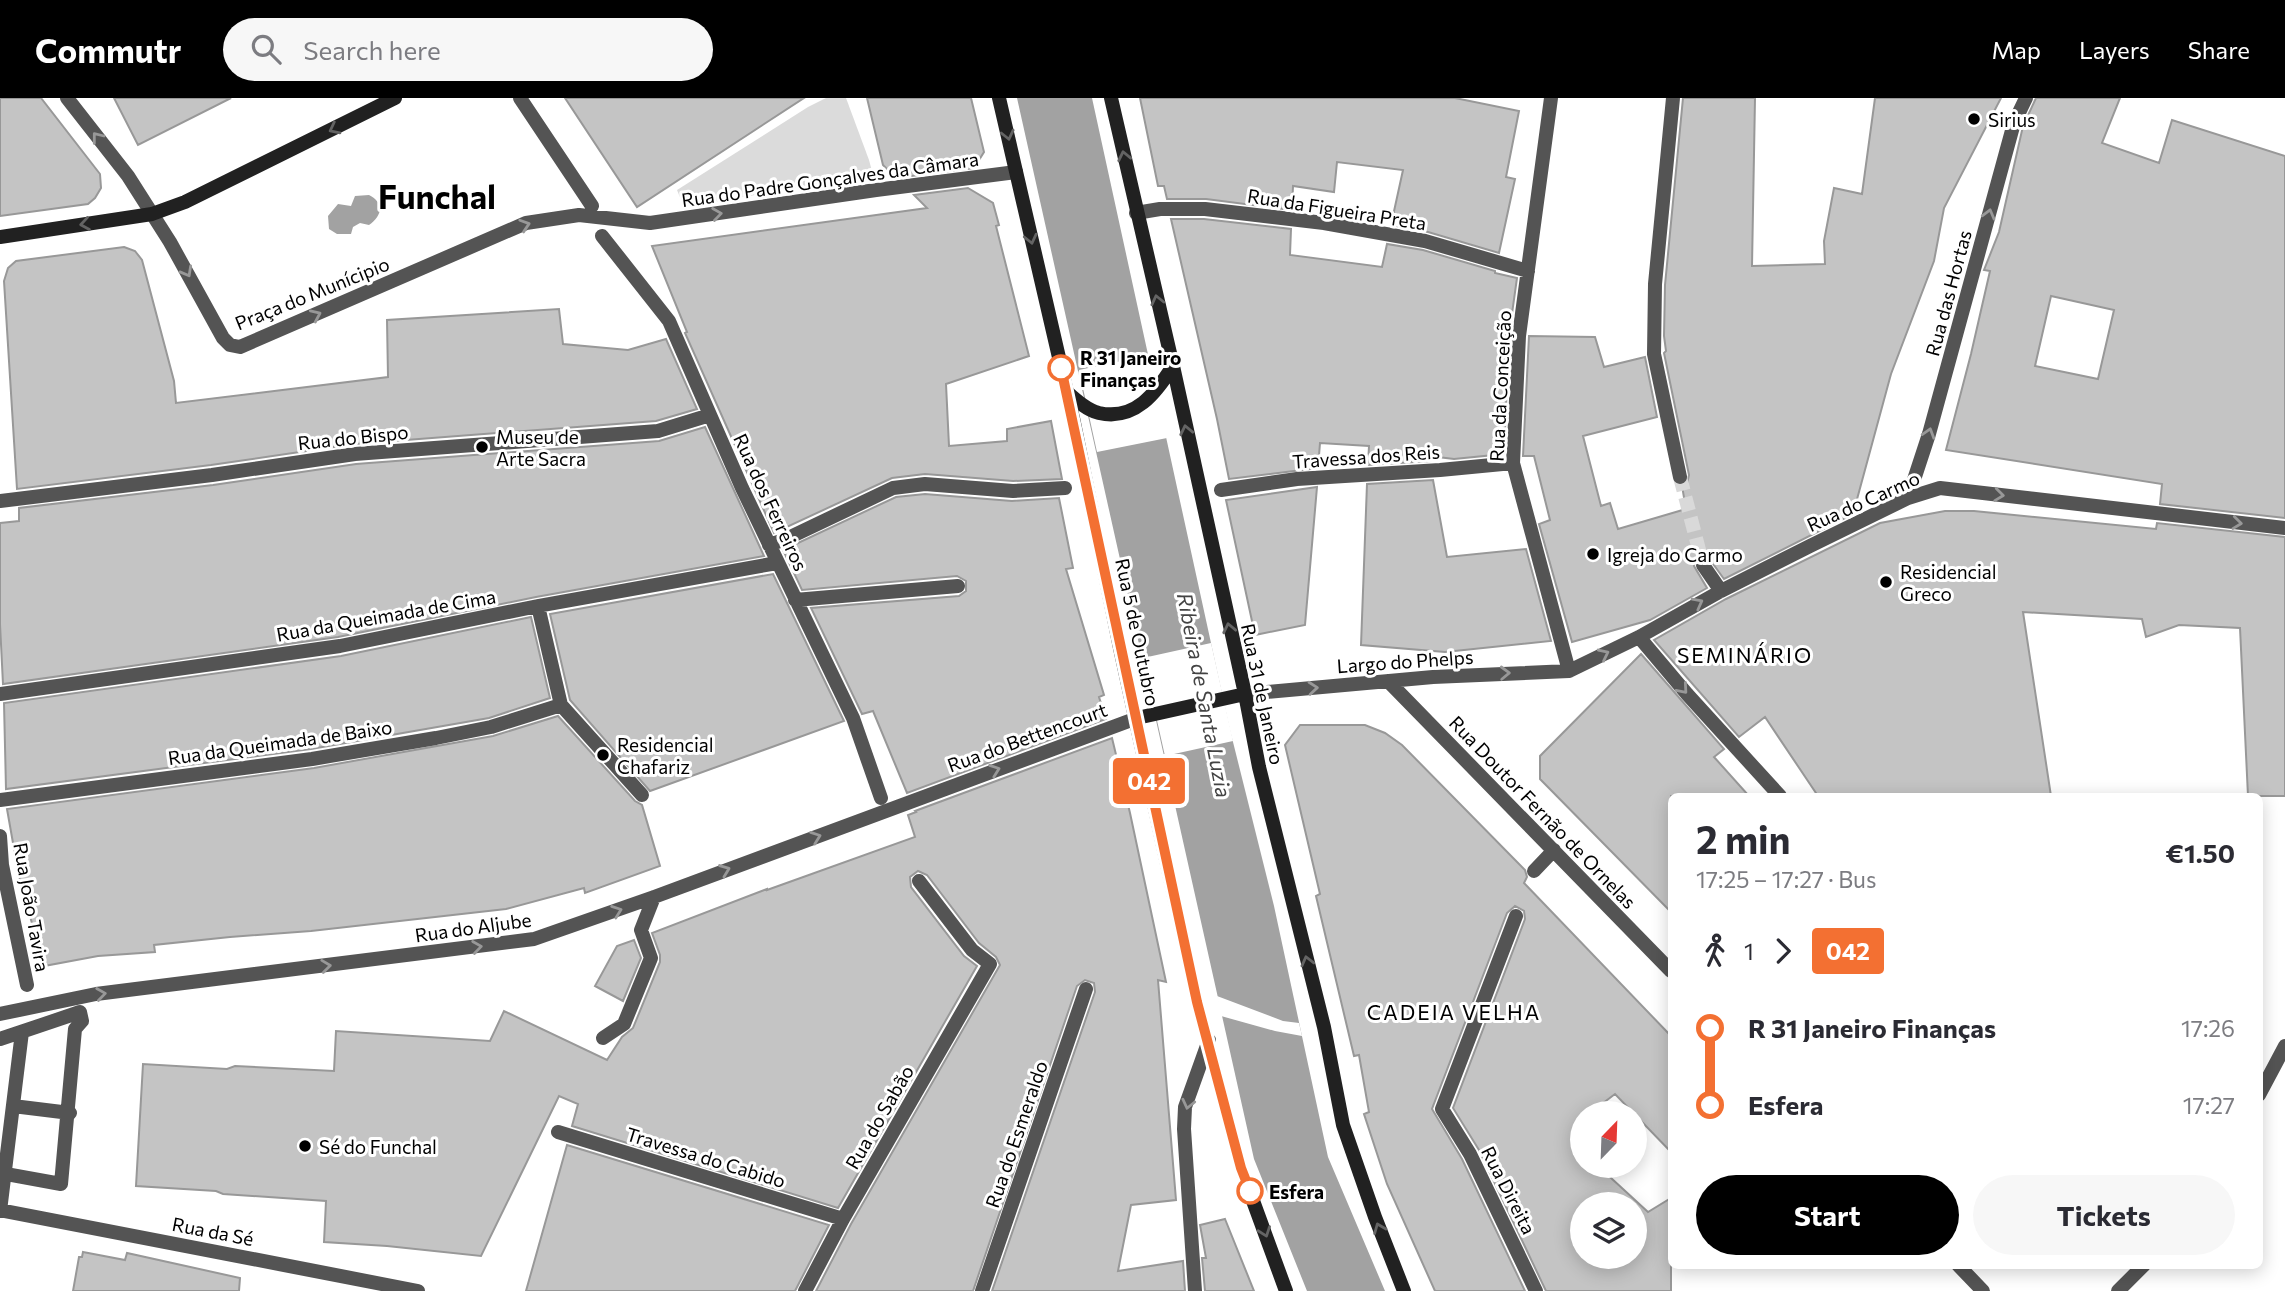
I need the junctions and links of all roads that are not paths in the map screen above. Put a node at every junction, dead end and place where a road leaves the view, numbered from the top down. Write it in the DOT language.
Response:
graph roads {
  1 [pos="67,98"];
  2 [pos="395,98"];
  3 [pos="520,98"];
  4 [pos="999,98"];
  5 [pos="1111,98"];
  6 [pos="1551,98"];
  7 [pos="1673,98"];
  8 [pos="2026,98"];
  9 [pos="1016,172"];
  10 [pos="592,206"];
  11 [pos="1136,213"];
  12 [pos="152,214"];
  13 [pos="650,223"];
  14 [pos="602,236"];
  15 [pos="0,237"];
  16 [pos="1528,271"];
  17 [pos="1173,366"];
  18 [pos="1067,392"];
  19 [pos="710,415"];
  20 [pos="1513,463"];
  21 [pos="1680,477"];
  22 [pos="1065,488"];
  23 [pos="1222,490"];
  24 [pos="1908,498"];
  25 [pos="0,501"];
  26 [pos="2285,528"];
  27 [pos="769,545"];
  28 [pos="777,563"];
  29 [pos="1703,565"];
  30 [pos="958,586"];
  31 [pos="1721,591"];
  32 [pos="795,600"];
  33 [pos="538,606"];
  34 [pos="1639,637"];
  35 [pos="1569,671"];
  36 [pos="1388,681"];
  37 [pos="0,694"];
  38 [pos="1245,694"];
  39 [pos="561,705"];
  40 [pos="1137,718"];
  41 [pos="930,793"];
  42 [pos="1777,793"];
  43 [pos="642,795"];
  44 [pos="881,798"];
  45 [pos="0,800"];
  46 [pos="0,836"];
  47 [pos="1554,850"];
  48 [pos="1534,871"];
  49 [pos="919,881"];
  50 [pos="654,897"];
  51 [pos="1516,916"];
  52 [pos="1668,968"];
  53 [pos="27,985"];
  54 [pos="1086,989"];
  55 [pos="0,1014"];
  56 [pos="22,1032"];
  57 [pos="603,1038"];
  58 [pos="0,1039"];
  59 [pos="1209,1040"];
  60 [pos="2285,1046"];
  61 [pos="2263,1087"];
  62 [pos="13,1106"];
  63 [pos="69,1113"];
  64 [pos="558,1132"];
  65 [pos="3,1174"];
  66 [pos="0,1210"];
  67 [pos="843,1219"];
  68 [pos="1962,1269"];
  69 [pos="2140,1269"];
  70 [pos="418,1291"];
  71 [pos="805,1291"];
  72 [pos="982,1291"];
  73 [pos="1195,1291"];
  74 [pos="1286,1291"];
  75 [pos="1405,1291"];
  76 [pos="1536,1291"];
  77 [pos="1983,1291"];
  78 [pos="2118,1291"];
  12 -- 1 [label="street, one-way"];
  2 -- 12 [label="main road, one-way"];
  3 -- 10 [label="street"];
  4 -- 9 [label="main road, Rua 5 de Outubro, one-way"];
  11 -- 5 [label="main road, Rua 31 de Janeiro, one-way"];
  6 -- 16 [label="street, Rua da Conceição"];
  7 -- 21 [label="street"];
  24 -- 8 [label="street, Rua das Hortas, one-way"];
  13 -- 9 [label="street, Rua do Padre Gonçalves da Câmara, one-way"];
  9 -- 18 [label="main road, Rua 5 de Outubro, one-way"];
  11 -- 16 [label="street, Rua da Figueira Preta"];
  17 -- 11 [label="main road, Rua 31 de Janeiro, one-way"];
  12 -- 13 [label="street, Praça do Munícipio, one-way"];
  12 -- 15 [label="main road, one-way"];
  14 -- 19 [label="street, Rua dos Ferreiros"];
  16 -- 20 [label="street, Rua da Conceição"];
  17 -- 18 [label="main road"];
  38 -- 17 [label="main road, Rua 31 de Janeiro, one-way"];
  18 -- 40 [label="main road, Rua 5 de Outubro"];
  19 -- 25 [label="street, Rua do Bispo"];
  19 -- 27 [label="street, Rua dos Ferreiros"];
  20 -- 23 [label="street, Travessa dos Reis"];
  20 -- 35 [label="street, Rua da Conceição"];
  22 -- 27 [label="street"];
  24 -- 26 [label="street, Rua do Carmo, one-way"];
  24 -- 31 [label="street, Rua do Carmo"];
  27 -- 28 [label="street, Rua dos Ferreiros"];
  28 -- 32 [label="street, Rua dos Ferreiros"];
  28 -- 33 [label="street, Rua da Queimada de Cima"];
  29 -- 31 [label="street"];
  30 -- 32 [label="street"];
  34 -- 31 [label="street, Rua do Carmo, one-way"];
  32 -- 44 [label="street, Rua dos Ferreiros"];
  33 -- 37 [label="street, Rua da Queimada de Cima"];
  33 -- 39 [label="street"];
  35 -- 34 [label="street, Rua do Carmo, one-way"];
  34 -- 42 [label="street, one-way"];
  36 -- 35 [label="street, Largo do Phelps, one-way"];
  38 -- 36 [label="street, Largo do Phelps, one-way"];
  36 -- 47 [label="street, Rua Doutor Fernão de Ornelas"];
  38 -- 40 [label="main road"];
  75 -- 38 [label="main road, Rua 31 de Janeiro, one-way"];
  39 -- 43 [label="street"];
  39 -- 45 [label="street, Rua da Queimada de Baixo"];
  41 -- 40 [label="street, Rua do Bettencourt, one-way"];
  40 -- 59 [label="main road, Rua 5 de Outubro"];
  50 -- 41 [label="street, Rua do Aljube, one-way"];
  46 -- 53 [label="street, Rua João Tavira"];
  47 -- 48 [label="street"];
  47 -- 52 [label="street, Rua Doutor Fernão de Ornelas"];
  49 -- 67 [label="street, Rua do Sabão"];
  55 -- 50 [label="street, Rua do Aljube, one-way"];
  50 -- 57 [label="street"];
  51 -- 76 [label="street, Rua Direita"];
  54 -- 72 [label="street, Rua do Esmeraldo"];
  56 -- 58 [label="street"];
  56 -- 62 [label="street"];
  56 -- 63 [label="street"];
  59 -- 73 [label="street, one-way"];
  59 -- 74 [label="main road, Rua 5 de Outubro, one-way"];
  60 -- 61 [label="street"];
  62 -- 63 [label="street"];
  62 -- 65 [label="street"];
  63 -- 65 [label="street"];
  64 -- 67 [label="street, Travessa do Cabido"];
  65 -- 66 [label="street"];
  66 -- 70 [label="street, Rua da Sé"];
  67 -- 71 [label="street, Rua do Sabão"];
  68 -- 77 [label="street"];
  69 -- 78 [label="street"];
}
